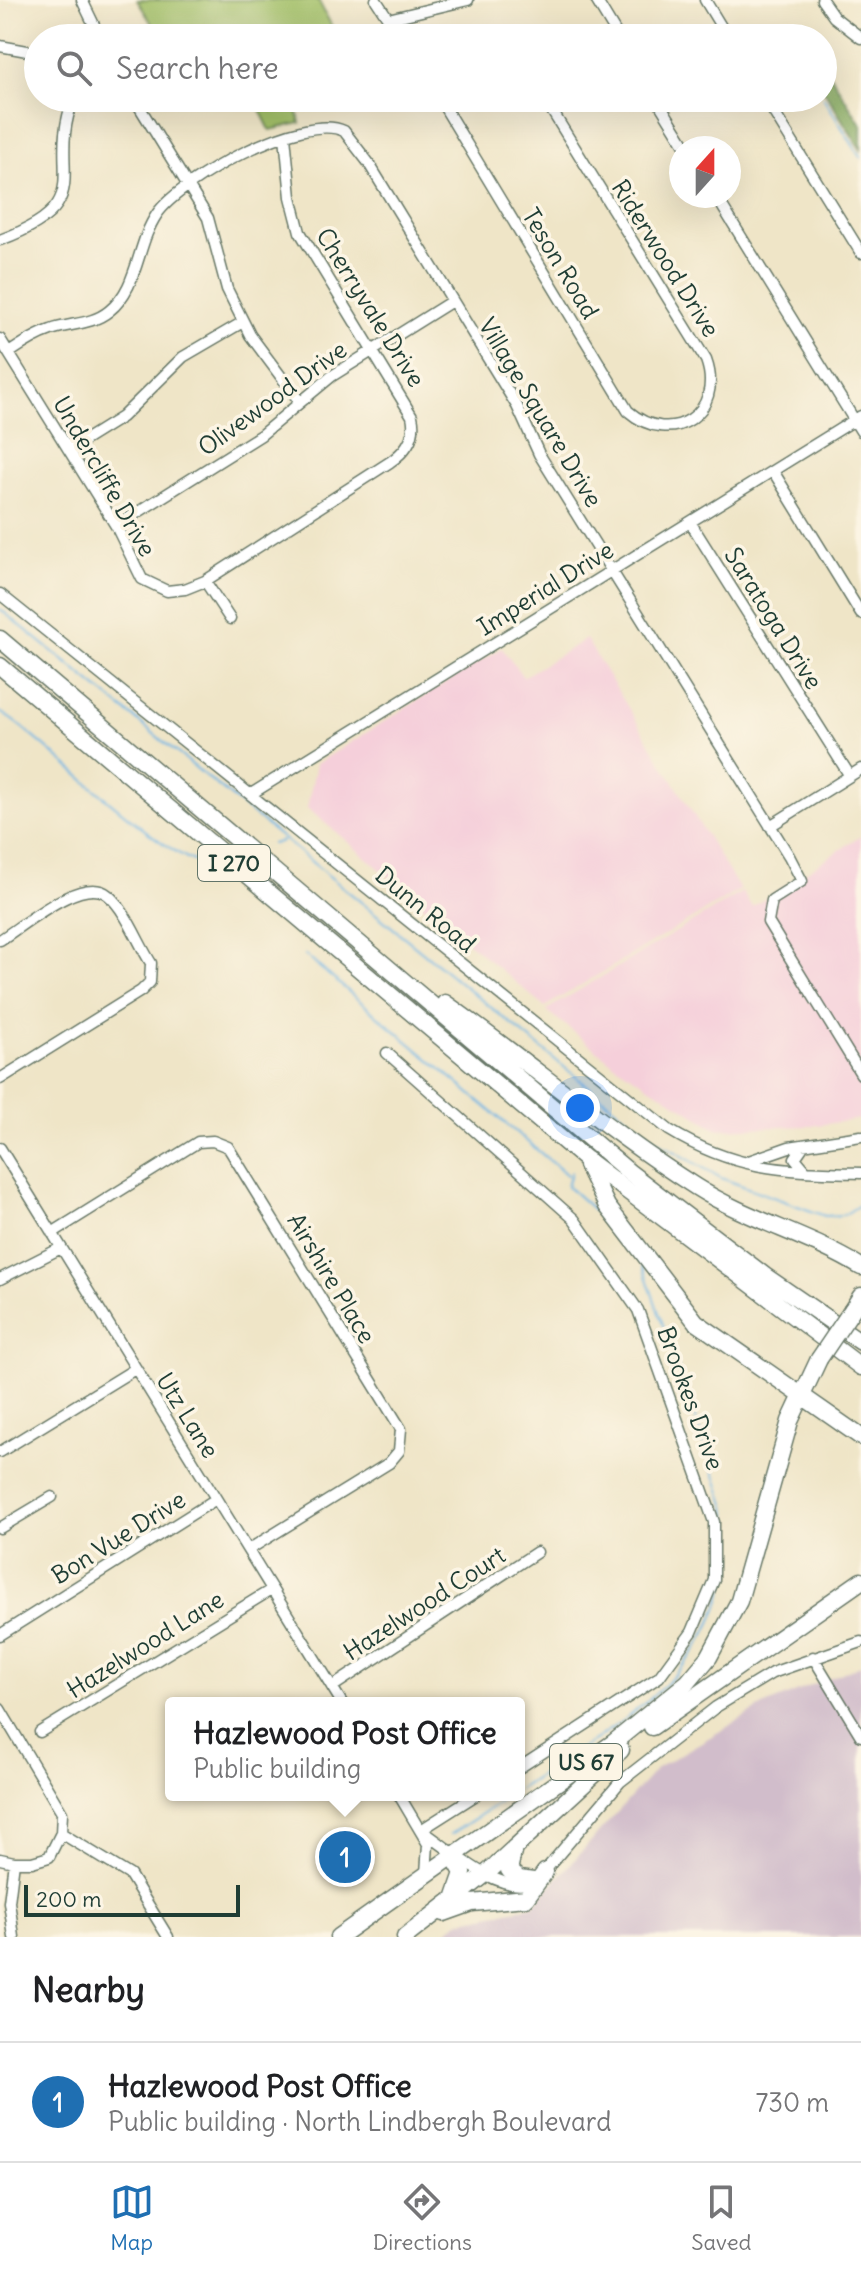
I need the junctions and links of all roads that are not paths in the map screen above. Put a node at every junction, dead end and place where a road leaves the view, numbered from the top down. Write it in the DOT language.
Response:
graph roads {
  1 [pos="82,0"];
  2 [pos="376,0"];
  3 [pos="468,0"];
  4 [pos="596,0"];
  5 [pos="705,0"];
  6 [pos="822,0"];
  7 [pos="388,19"];
  8 [pos="94,24"];
  9 [pos="391,24"];
  10 [pos="611,24"];
  11 [pos="720,24"];
  12 [pos="861,38"];
  13 [pos="0,46"];
  14 [pos="24,50"];
  15 [pos="69,112"];
  16 [pos="143,112"];
  17 [pos="447,112"];
  18 [pos="553,112"];
  19 [pos="665,112"];
  20 [pos="774,112"];
  21 [pos="285,136"];
  22 [pos="680,136"];
  23 [pos="190,186"];
  24 [pos="724,208"];
  25 [pos="0,240"];
  26 [pos="861,253"];
  27 [pos="452,301"];
  28 [pos="243,322"];
  29 [pos="0,339"];
  30 [pos="374,351"];
  31 [pos="9,353"];
  32 [pos="300,402"];
  33 [pos="858,418"];
  34 [pos="666,429"];
  35 [pos="861,431"];
  36 [pos="69,450"];
  37 [pos="773,471"];
  38 [pos="690,522"];
  39 [pos="116,526"];
  40 [pos="613,570"];
  41 [pos="205,581"];
  42 [pos="0,594"];
  43 [pos="861,614"];
  44 [pos="230,619"];
  45 [pos="0,639"];
  46 [pos="0,666"];
  47 [pos="861,769"];
  48 [pos="850,776"];
  49 [pos="251,794"];
  50 [pos="770,826"];
  51 [pos="0,940"];
  52 [pos="365,947"];
  53 [pos="387,1053"];
  54 [pos="861,1074"];
  55 [pos="0,1079"];
  56 [pos="861,1136"];
  57 [pos="804,1145"];
  58 [pos="789,1147"];
  59 [pos="0,1148"];
  60 [pos="585,1159"];
  61 [pos="742,1163"];
  62 [pos="774,1168"];
  63 [pos="808,1172"];
  64 [pos="861,1173"];
  65 [pos="52,1233"];
  66 [pos="61,1248"];
  67 [pos="858,1261"];
  68 [pos="0,1279"];
  69 [pos="856,1303"];
  70 [pos="861,1342"];
  71 [pos="752,1362"];
  72 [pos="861,1367"];
  73 [pos="135,1369"];
  74 [pos="801,1393"];
  75 [pos="790,1421"];
  76 [pos="861,1437"];
  77 [pos="0,1452"];
  78 [pos="52,1497"];
  79 [pos="216,1499"];
  80 [pos="0,1528"];
  81 [pos="248,1550"];
  82 [pos="537,1552"];
  83 [pos="861,1581"];
  84 [pos="271,1590"];
  85 [pos="0,1635"];
  86 [pos="861,1642"];
  87 [pos="813,1657"];
  88 [pos="332,1687"];
  89 [pos="338,1697"];
  90 [pos="0,1709"];
  91 [pos="40,1732"];
  92 [pos="861,1736"];
  93 [pos="525,1764"];
  94 [pos="403,1801"];
  95 [pos="467,1801"];
  96 [pos="421,1830"];
  97 [pos="61,1833"];
  98 [pos="515,1847"];
  99 [pos="452,1854"];
  100 [pos="0,1859"];
  101 [pos="14,1862"];
  102 [pos="487,1873"];
  103 [pos="426,1874"];
  104 [pos="539,1876"];
  105 [pos="453,1900"];
  106 [pos="427,1920"];
  107 [pos="14,1937"];
  108 [pos="168,1937"];
  109 [pos="338,1937"];
  110 [pos="405,1937"];
  1 -- 8 [label="street"];
  2 -- 7 [label="street"];
  3 -- 7 [label="street"];
  4 -- 10 [label="street"];
  5 -- 11 [label="street"];
  6 -- 12 [label="street"];
  7 -- 9 [label="street"];
  13 -- 14 [label="street"];
  15 -- 25 [label="street"];
  16 -- 23 [label="street"];
  17 -- 34 [label="street, Teson Road"];
  18 -- 34 [label="street, Riderwood Drive"];
  19 -- 22 [label="street"];
  20 -- 26 [label="street"];
  21 -- 23 [label="street, Village Square Drive"];
  21 -- 27 [label="street, Village Square Drive"];
  21 -- 30 [label="street, Cherryvale Drive"];
  23 -- 28 [label="street"];
  23 -- 31 [label="street, Village Square Drive"];
  24 -- 33 [label="street"];
  27 -- 30 [label="street, Olivewood Drive"];
  27 -- 40 [label="street, Village Square Drive"];
  28 -- 32 [label="street"];
  28 -- 36 [label="street"];
  29 -- 31 [label="street, Undercliffe Drive"];
  30 -- 32 [label="street, Olivewood Drive"];
  30 -- 41 [label="street, Cherryvale Drive"];
  31 -- 36 [label="street, Undercliffe Drive"];
  32 -- 39 [label="street, Olivewood Drive"];
  33 -- 35 [label="street"];
  33 -- 37 [label="street, Imperial Drive"];
  36 -- 39 [label="street, Undercliffe Drive"];
  37 -- 38 [label="street, Imperial Drive"];
  37 -- 43 [label="street"];
  38 -- 40 [label="street, Imperial Drive"];
  38 -- 48 [label="street, Saratoga Drive"];
  39 -- 41 [label="street, Undercliffe Drive"];
  40 -- 49 [label="street, Imperial Drive"];
  40 -- 50 [label="street, Village Square Drive"];
  41 -- 44 [label="street"];
  42 -- 49 [label="street, Dunn Road"];
  45 -- 52 [label="highway, I 270"];
  46 -- 60 [label="highway, I 270"];
  47 -- 48 [label="street"];
  48 -- 50 [label="street"];
  49 -- 61 [label="street, Dunn Road"];
  50 -- 54 [label="street, Village Square Drive"];
  51 -- 55 [label="street"];
  52 -- 67 [label="highway"];
  52 -- 70 [label="highway, I 270"];
  53 -- 93 [label="street, Brookes Drive"];
  56 -- 57 [label="street"];
  57 -- 58 [label="street"];
  57 -- 63 [label="street"];
  58 -- 61 [label="street"];
  58 -- 62 [label="street"];
  59 -- 65 [label="street, Utz Lane"];
  60 -- 71 [label="highway"];
  60 -- 72 [label="highway, I 270"];
  61 -- 62 [label="street, Dunn Road"];
  62 -- 63 [label="street, Dunn Road"];
  63 -- 64 [label="street, Dunn Road"];
  65 -- 66 [label="street, Utz Lane"];
  65 -- 81 [label="street, Airshire Place"];
  66 -- 68 [label="street"];
  66 -- 73 [label="street, Utz Lane"];
  69 -- 74 [label="highway, US 67, bridge"];
  71 -- 74 [label="highway"];
  71 -- 75 [label="highway"];
  73 -- 77 [label="street"];
  73 -- 79 [label="street, Utz Lane"];
  74 -- 75 [label="highway, US 67"];
  74 -- 76 [label="highway"];
  75 -- 99 [label="highway, US 67"];
  78 -- 80 [label="street"];
  79 -- 81 [label="street, Utz Lane"];
  79 -- 85 [label="street, Bon Vue Drive"];
  81 -- 84 [label="street, Utz Lane"];
  82 -- 88 [label="street, Hazelwood Court"];
  83 -- 98 [label="highway, US 67"];
  84 -- 88 [label="street, Utz Lane"];
  84 -- 91 [label="street, Hazelwood Lane"];
  86 -- 87 [label="street"];
  87 -- 92 [label="street"];
  87 -- 104 [label="street"];
  88 -- 89 [label="street, Utz Lane"];
  90 -- 97 [label="street"];
  94 -- 96 [label="street"];
  95 -- 96 [label="street"];
  96 -- 99 [label="street"];
  96 -- 103 [label="street"];
  97 -- 101 [label="street"];
  97 -- 108 [label="street"];
  98 -- 102 [label="highway, US 67"];
  98 -- 104 [label="highway"];
  99 -- 102 [label="street"];
  99 -- 103 [label="highway, US 67"];
  99 -- 105 [label="highway"];
  100 -- 101 [label="street"];
  101 -- 107 [label="street"];
  102 -- 104 [label="street"];
  102 -- 105 [label="highway, US 67"];
  103 -- 109 [label="highway, US 67"];
  104 -- 106 [label="highway"];
  105 -- 106 [label="highway, US 67"];
  106 -- 110 [label="highway, US 67"];
}
